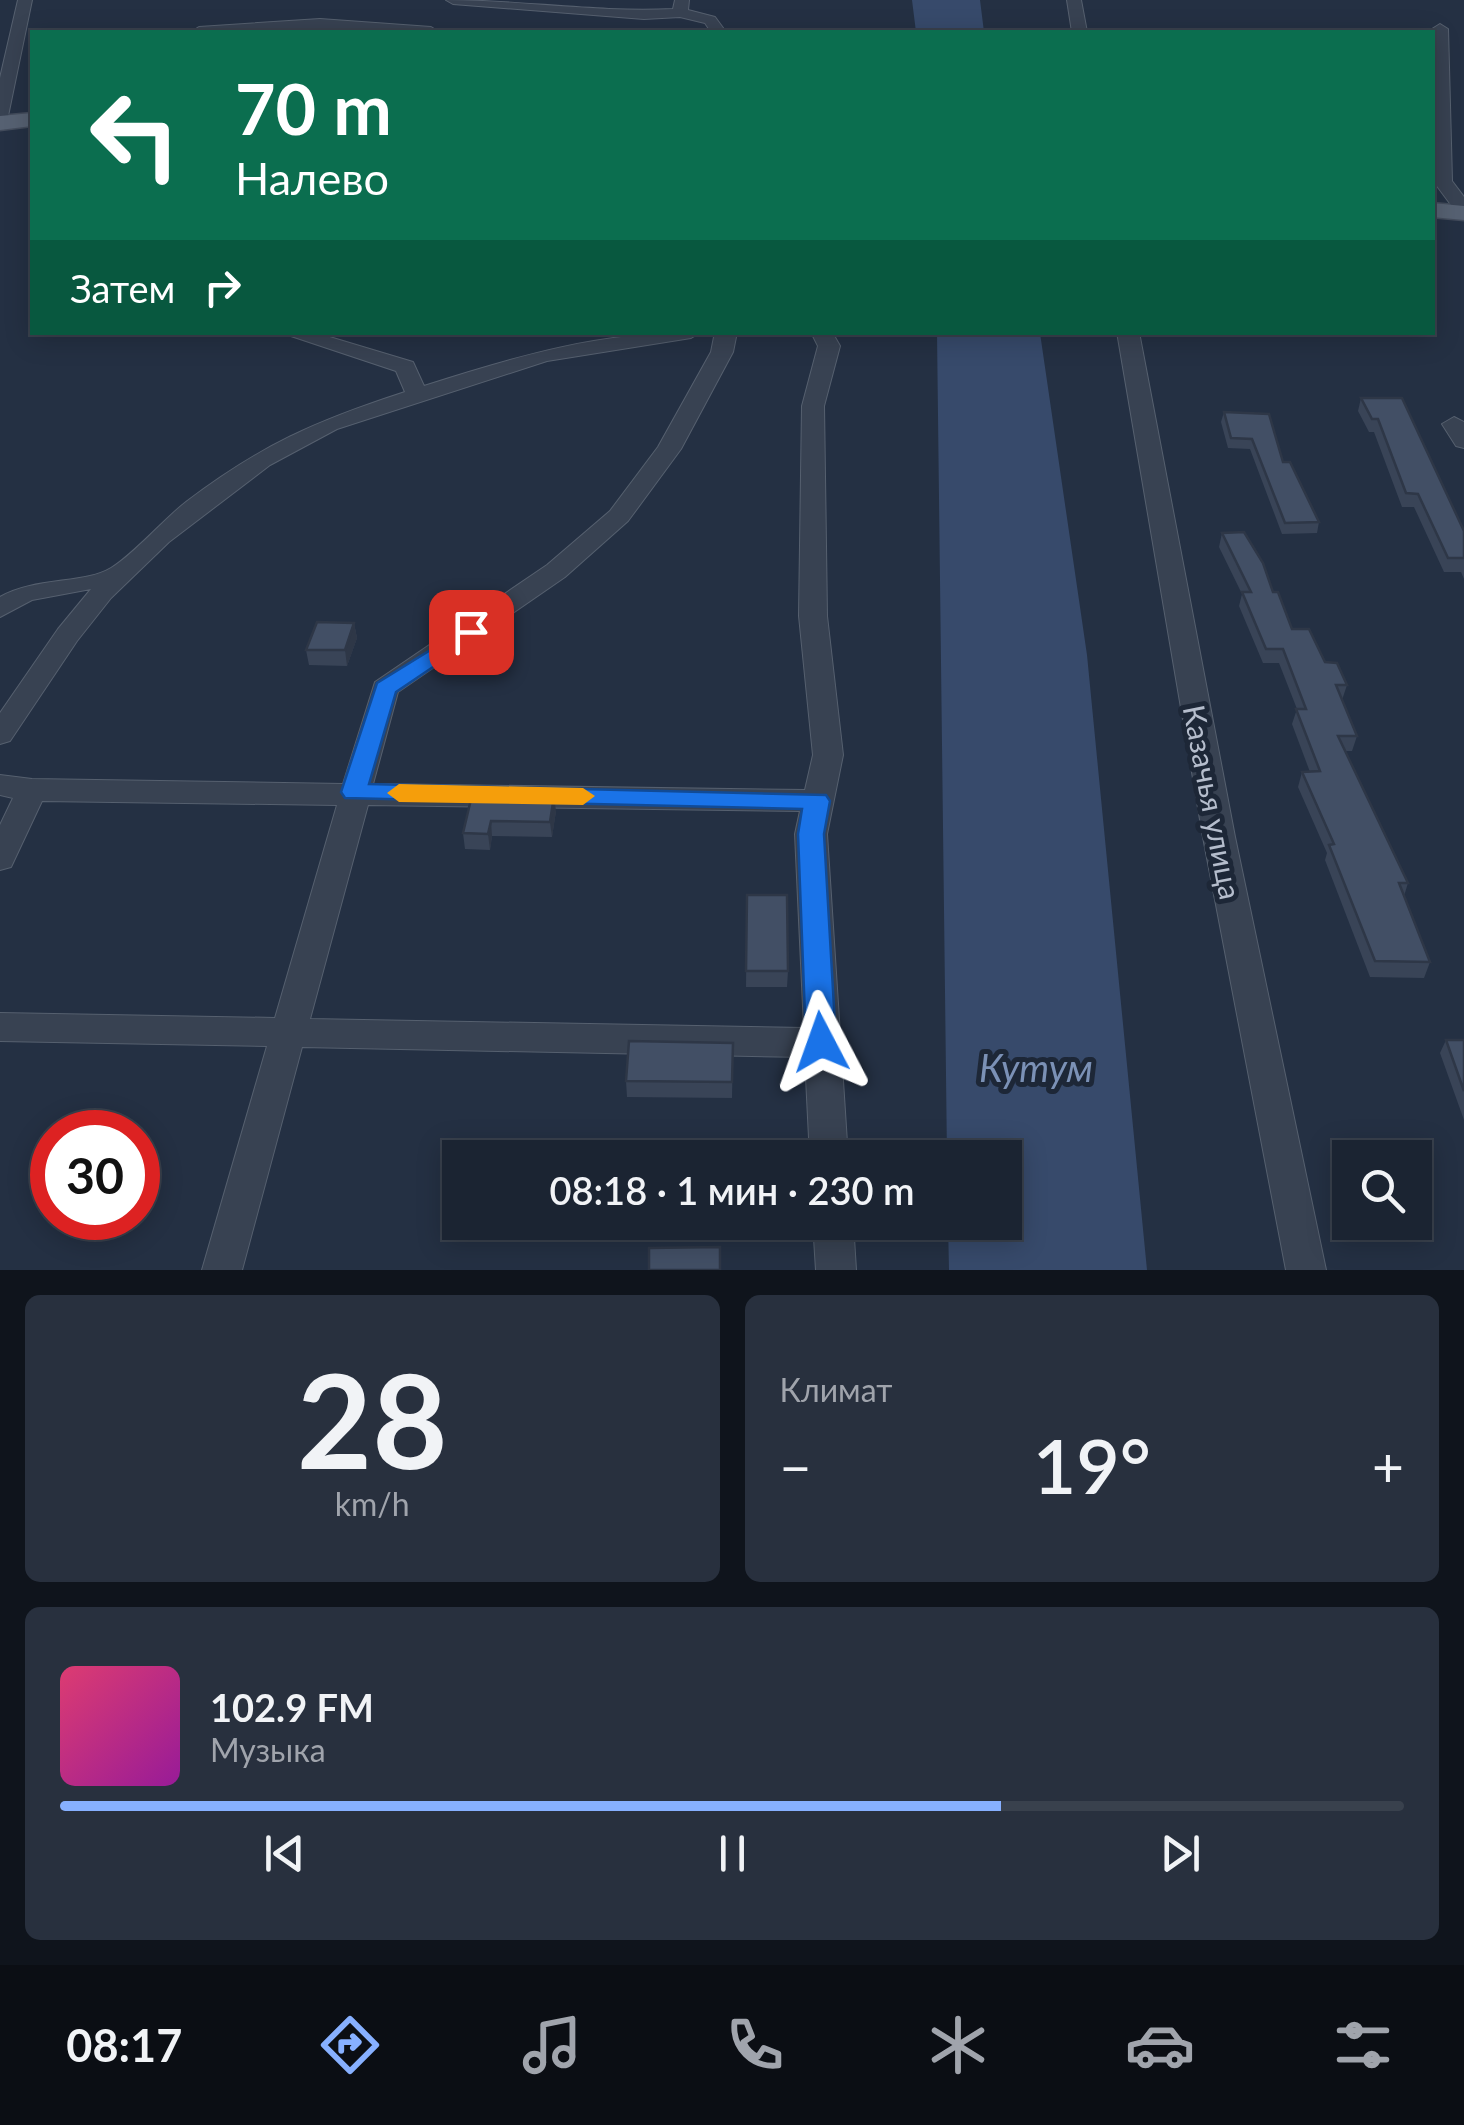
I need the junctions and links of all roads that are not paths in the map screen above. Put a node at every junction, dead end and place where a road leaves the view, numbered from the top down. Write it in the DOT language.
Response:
graph roads {
  1 [pos="453,0"];
  2 [pos="1074,0"];
  3 [pos="24,3"];
  4 [pos="681,6"];
  5 [pos="0,8"];
  6 [pos="248,25"];
  7 [pos="1440,28"];
  8 [pos="213,30"];
  9 [pos="403,30"];
  10 [pos="717,30"];
  11 [pos="1080,30"];
  12 [pos="7,53"];
  13 [pos="0,120"];
  14 [pos="30,120"];
  15 [pos="1435,210"];
  16 [pos="1464,211"];
  17 [pos="299,335"];
  18 [pos="672,335"];
  19 [pos="725,335"];
  20 [pos="823,335"];
  21 [pos="1129,335"];
  22 [pos="418,398"];
  23 [pos="116,576"];
  24 [pos="0,609"];
  25 [pos="0,734"];
  26 [pos="0,785"];
  27 [pos="32,790"];
  28 [pos="354,792"];
  29 [pos="817,801"];
  30 [pos="0,859"];
  31 [pos="0,1027"];
  32 [pos="288,1035"];
  33 [pos="821,1042"];
  34 [pos="828,1140"];
  35 [pos="834,1240"];
  36 [pos="222,1270"];
  37 [pos="836,1270"];
  38 [pos="1306,1270"];
  1 -- 4 [label="street"];
  2 -- 11 [label="street"];
  3 -- 5 [label="street"];
  3 -- 12 [label="street"];
  4 -- 10 [label="street"];
  6 -- 8 [label="street"];
  6 -- 9 [label="street"];
  7 -- 16 [label="street"];
  12 -- 13 [label="street"];
  13 -- 14 [label="main road"];
  15 -- 16 [label="main road"];
  17 -- 22 [label="street"];
  18 -- 22 [label="street"];
  19 -- 28 [label="street"];
  20 -- 29 [label="street"];
  21 -- 38 [label="street, Казачья улица"];
  22 -- 23 [label="street"];
  23 -- 24 [label="street"];
  23 -- 25 [label="street"];
  26 -- 27 [label="street"];
  27 -- 28 [label="street"];
  27 -- 30 [label="street"];
  28 -- 29 [label="street"];
  28 -- 32 [label="street"];
  29 -- 33 [label="street"];
  31 -- 32 [label="street"];
  32 -- 33 [label="street"];
  32 -- 36 [label="street"];
  33 -- 34 [label="street"];
  35 -- 37 [label="street"];
}
